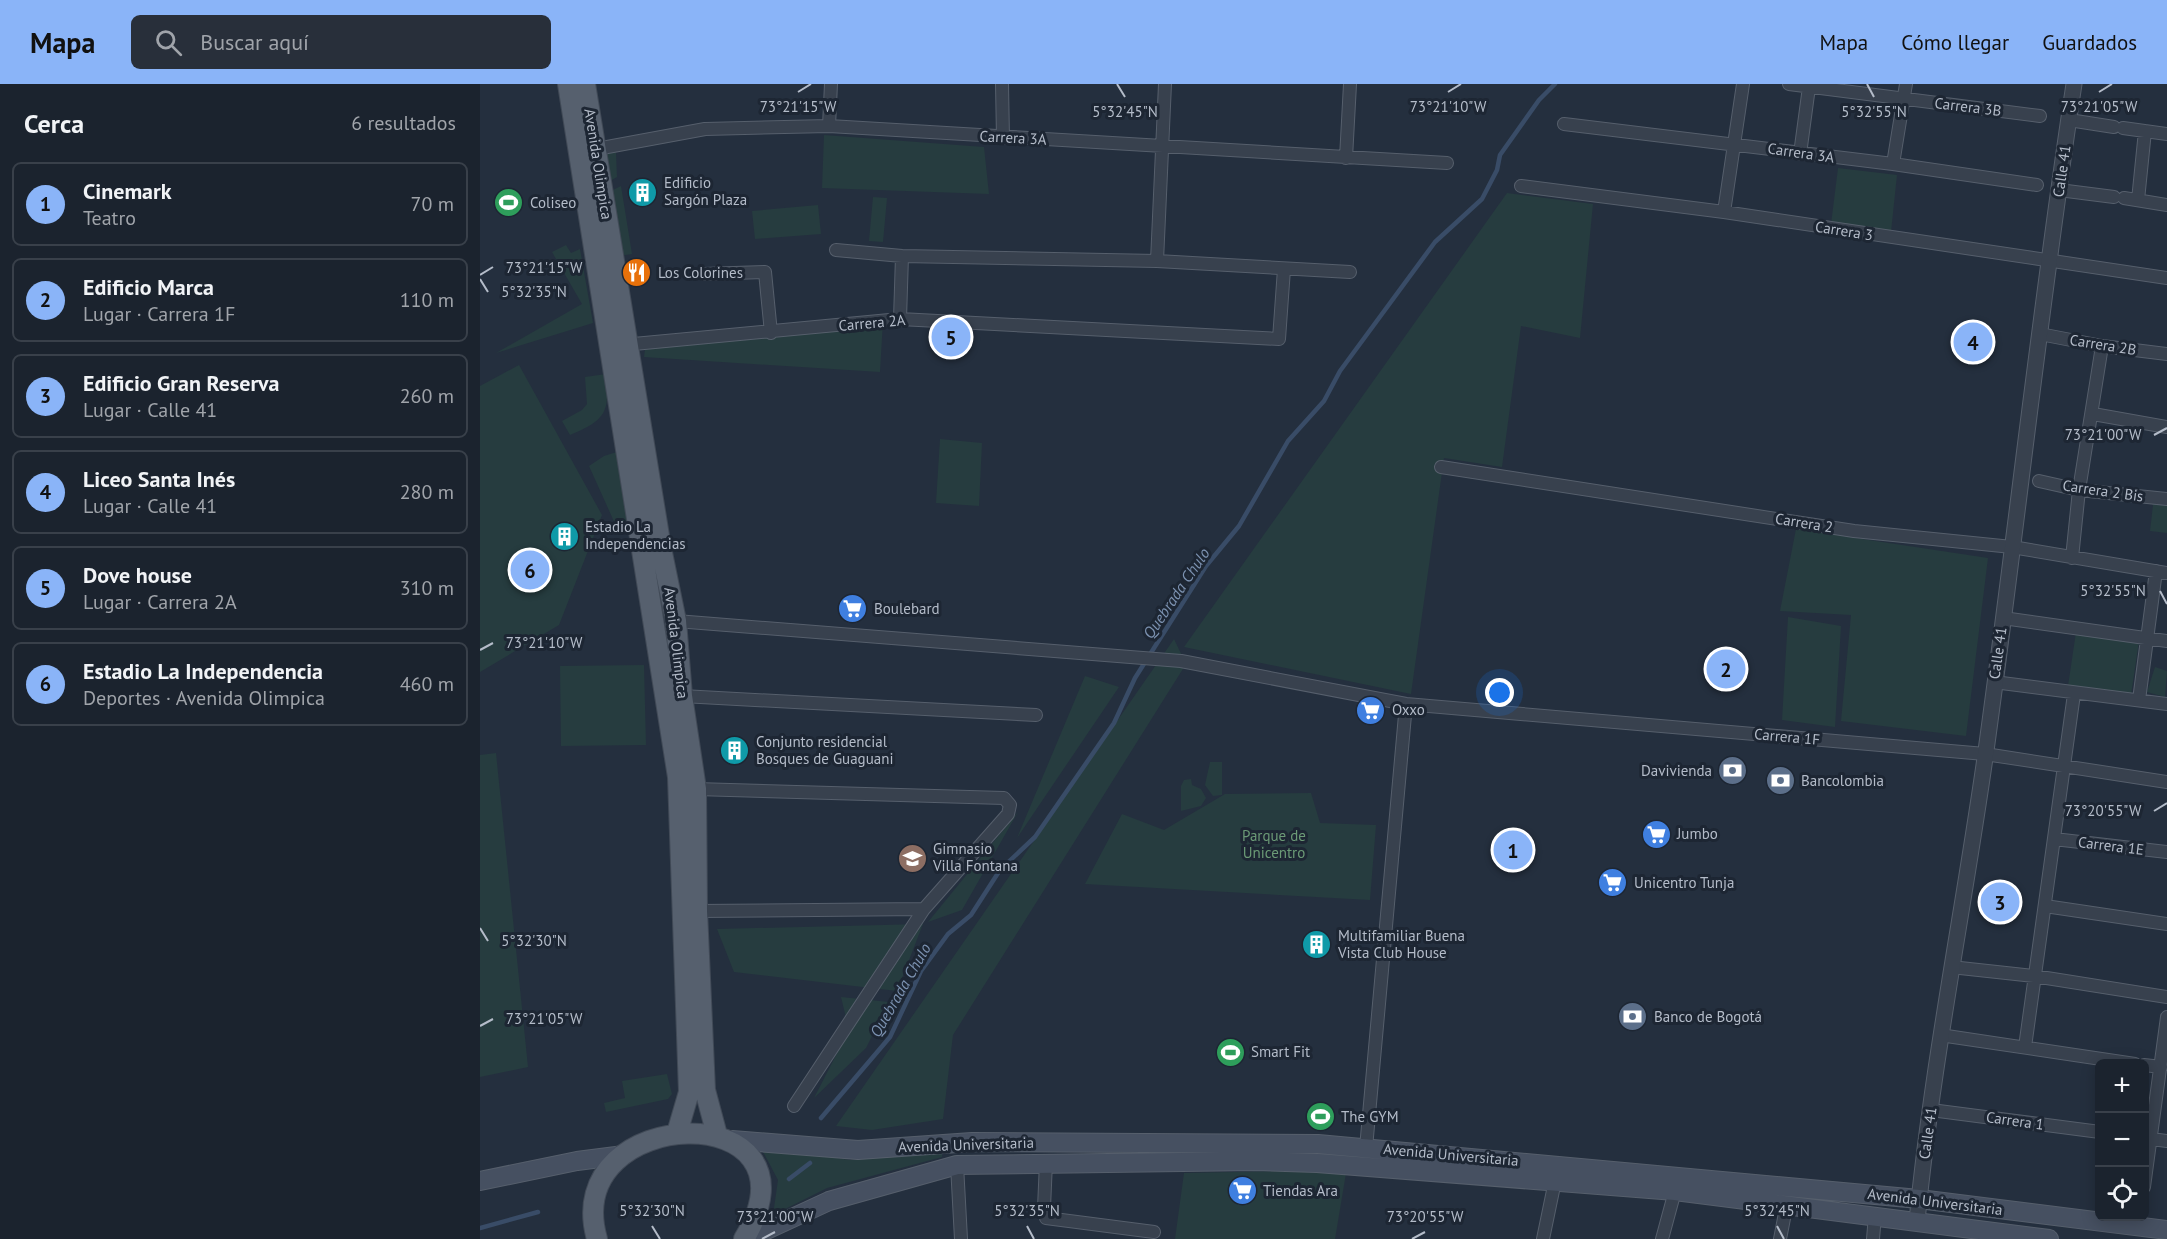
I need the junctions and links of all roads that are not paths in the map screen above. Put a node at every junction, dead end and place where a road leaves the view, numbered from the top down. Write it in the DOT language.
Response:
graph roads {
  1 [pos="568,84"];
  2 [pos="585,84"];
  3 [pos="831,84"];
  4 [pos="1002,84"];
  5 [pos="1165,84"];
  6 [pos="1350,84"];
  7 [pos="1743,84"];
  8 [pos="1789,84"];
  9 [pos="1906,84"];
  10 [pos="2074,84"];
  11 [pos="1809,87"];
  12 [pos="1904,98"];
  13 [pos="2040,116"];
  14 [pos="2068,120"];
  15 [pos="1564,124"];
  16 [pos="829,126"];
  17 [pos="2145,131"];
  18 [pos="2167,134"];
  19 [pos="1002,138"];
  20 [pos="1734,143"];
  21 [pos="1163,144"];
  22 [pos="588,150"];
  23 [pos="1800,154"];
  24 [pos="1346,158"];
  25 [pos="1447,163"];
  26 [pos="1893,164"];
  27 [pos="2037,185"];
  28 [pos="1521,186"];
  29 [pos="2059,190"];
  30 [pos="2138,200"];
  31 [pos="2167,205"];
  32 [pos="1724,212"];
  33 [pos="836,250"];
  34 [pos="902,256"];
  35 [pos="2050,260"];
  36 [pos="1157,261"];
  37 [pos="1284,269"];
  38 [pos="1350,272"];
  39 [pos="704,274"];
  40 [pos="2167,278"];
  41 [pos="900,319"];
  42 [pos="771,333"];
  43 [pos="2040,334"];
  44 [pos="619,345"];
  45 [pos="2102,346"];
  46 [pos="2167,354"];
  47 [pos="2093,414"];
  48 [pos="2167,427"];
  49 [pos="1441,467"];
  50 [pos="2039,481"];
  51 [pos="2079,490"];
  52 [pos="2167,499"];
  53 [pos="2012,547"];
  54 [pos="2072,558"];
  55 [pos="2161,572"];
  56 [pos="2003,618"];
  57 [pos="676,621"];
  58 [pos="2146,638"];
  59 [pos="2167,641"];
  60 [pos="1994,682"];
  61 [pos="2074,694"];
  62 [pos="682,696"];
  63 [pos="2139,700"];
  64 [pos="1406,704"];
  65 [pos="2167,704"];
  66 [pos="1036,715"];
  67 [pos="1985,754"];
  68 [pos="2064,765"];
  69 [pos="2167,782"];
  70 [pos="696,789"];
  71 [pos="2054,838"];
  72 [pos="2167,852"];
  73 [pos="2046,906"];
  74 [pos="924,909"];
  75 [pos="697,911"];
  76 [pos="2167,924"];
  77 [pos="1951,968"];
  78 [pos="2034,976"];
  79 [pos="2167,997"];
  80 [pos="2167,1017"];
  81 [pos="1940,1035"];
  82 [pos="2025,1047"];
  83 [pos="2103,1059"];
  84 [pos="2149,1066"];
  85 [pos="2161,1067"];
  86 [pos="794,1106"];
  87 [pos="1931,1110"];
  88 [pos="2095,1131"];
  89 [pos="677,1133"];
  90 [pos="2149,1133"];
  91 [pos="725,1137"];
  92 [pos="2149,1138"];
  93 [pos="2167,1141"];
  94 [pos="1366,1148"];
  95 [pos="624,1155"];
  96 [pos="1046,1162"];
  97 [pos="957,1165"];
  98 [pos="480,1181"];
  99 [pos="1555,1181"];
  100 [pos="1675,1191"];
  101 [pos="1919,1198"];
  102 [pos="1787,1203"];
  103 [pos="1875,1215"];
  104 [pos="1917,1221"];
  105 [pos="2167,1230"];
  106 [pos="1154,1232"];
  107 [pos="597,1239"];
  108 [pos="746,1239"];
  109 [pos="961,1239"];
  110 [pos="1543,1239"];
  111 [pos="1662,1239"];
  112 [pos="1780,1239"];
  113 [pos="1873,1239"];
  114 [pos="2049,1239"];
  1 -- 22 [label="main road, Avenida Olimpica"];
  2 -- 22 [label="main road, Avenida Olimpica"];
  3 -- 16 [label="street"];
  4 -- 19 [label="street"];
  5 -- 21 [label="street"];
  6 -- 24 [label="street"];
  7 -- 20 [label="street"];
  8 -- 11 [label="street, Carrera 3B"];
  9 -- 12 [label="street"];
  10 -- 14 [label="street, Calle 41"];
  11 -- 12 [label="street, Carrera 3B"];
  11 -- 23 [label="street"];
  12 -- 13 [label="street, Carrera 3B"];
  12 -- 26 [label="street"];
  14 -- 17 [label="street"];
  14 -- 29 [label="street, Calle 41"];
  15 -- 20 [label="street, Carrera 3A"];
  16 -- 19 [label="street, Carrera 3A"];
  16 -- 22 [label="street, Carrera 3A"];
  17 -- 18 [label="street"];
  17 -- 30 [label="street"];
  19 -- 21 [label="street, Carrera 3A"];
  20 -- 23 [label="street, Carrera 3A"];
  20 -- 32 [label="street"];
  21 -- 24 [label="street, Carrera 3A"];
  21 -- 36 [label="street"];
  22 -- 44 [label="main road, Avenida Olimpica"];
  23 -- 26 [label="street, Carrera 3A"];
  24 -- 25 [label="street, Carrera 3A"];
  26 -- 27 [label="street, Carrera 3A"];
  28 -- 32 [label="street, Carrera 3"];
  29 -- 30 [label="street"];
  29 -- 35 [label="street, Calle 41"];
  30 -- 31 [label="street"];
  32 -- 35 [label="street, Carrera 3"];
  33 -- 34 [label="street"];
  34 -- 36 [label="street"];
  34 -- 41 [label="street"];
  35 -- 40 [label="street, Carrera 3"];
  35 -- 43 [label="street, Calle 41"];
  36 -- 37 [label="street"];
  37 -- 38 [label="street"];
  37 -- 41 [label="street, Carrera 2A"];
  39 -- 42 [label="street"];
  41 -- 42 [label="street, Carrera 2A"];
  42 -- 44 [label="street, Carrera 2A"];
  43 -- 45 [label="street, Carrera 2B"];
  43 -- 53 [label="street, Calle 41"];
  44 -- 57 [label="main road, Avenida Olimpica"];
  44 -- 89 [label="main road, Avenida Olimpica"];
  45 -- 46 [label="street, Carrera 2B"];
  45 -- 47 [label="street"];
  47 -- 48 [label="street"];
  47 -- 51 [label="street"];
  49 -- 53 [label="street, Carrera 2"];
  50 -- 51 [label="street, Carrera 2 Bis"];
  51 -- 52 [label="street, Carrera 2 Bis"];
  51 -- 54 [label="street"];
  53 -- 54 [label="street, Carrera 2"];
  53 -- 56 [label="street, Calle 41"];
  54 -- 55 [label="street, Carrera 2"];
  55 -- 58 [label="street"];
  56 -- 58 [label="street"];
  56 -- 60 [label="street, Calle 41"];
  57 -- 62 [label="main road, Avenida Olimpica"];
  57 -- 64 [label="street, Carrera 1F"];
  58 -- 59 [label="street"];
  58 -- 63 [label="street"];
  60 -- 61 [label="street"];
  60 -- 67 [label="street, Calle 41"];
  61 -- 63 [label="street"];
  61 -- 68 [label="street"];
  62 -- 66 [label="street"];
  62 -- 70 [label="main road, Avenida Olimpica"];
  63 -- 65 [label="street"];
  64 -- 67 [label="street, Carrera 1F"];
  64 -- 94 [label="street"];
  67 -- 68 [label="street, Carrera 1F"];
  67 -- 77 [label="street, Calle 41"];
  68 -- 69 [label="street, Carrera 1F"];
  68 -- 71 [label="street"];
  70 -- 74 [label="street"];
  70 -- 75 [label="main road, Avenida Olimpica"];
  71 -- 72 [label="street, Carrera 1E"];
  71 -- 73 [label="street"];
  73 -- 76 [label="street"];
  73 -- 78 [label="street"];
  74 -- 75 [label="street"];
  74 -- 86 [label="street"];
  75 -- 91 [label="main road, Avenida Olimpica"];
  77 -- 78 [label="street"];
  77 -- 81 [label="street, Calle 41"];
  78 -- 79 [label="street"];
  78 -- 82 [label="street"];
  80 -- 85 [label="street"];
  81 -- 82 [label="street"];
  81 -- 87 [label="street, Calle 41"];
  82 -- 83 [label="street"];
  84 -- 85 [label="street"];
  85 -- 90 [label="street"];
  87 -- 88 [label="street, Carrera 1"];
  87 -- 101 [label="street, Calle 41"];
  89 -- 91 [label="main road"];
  89 -- 95 [label="main road"];
  91 -- 94 [label="main road, Avenida Universitaria"];
  91 -- 108 [label="main road"];
  92 -- 93 [label="street"];
  94 -- 101 [label="main road, Avenida Universitaria"];
  95 -- 98 [label="main road"];
  95 -- 107 [label="main road"];
  96 -- 97 [label="main road, Avenida Universitaria"];
  96 -- 99 [label="main road, Avenida Universitaria"];
  96 -- 106 [label="street"];
  97 -- 108 [label="main road, Avenida Universitaria"];
  97 -- 109 [label="street"];
  99 -- 100 [label="main road, Avenida Universitaria"];
  99 -- 110 [label="street"];
  100 -- 102 [label="main road, Avenida Universitaria"];
  100 -- 111 [label="street"];
  101 -- 104 [label="street, Calle 41"];
  101 -- 105 [label="main road, Avenida Universitaria"];
  102 -- 103 [label="main road, Avenida Universitaria"];
  102 -- 112 [label="street"];
  103 -- 104 [label="main road, Avenida Universitaria"];
  103 -- 113 [label="street"];
  104 -- 114 [label="main road, Avenida Universitaria"];
}
